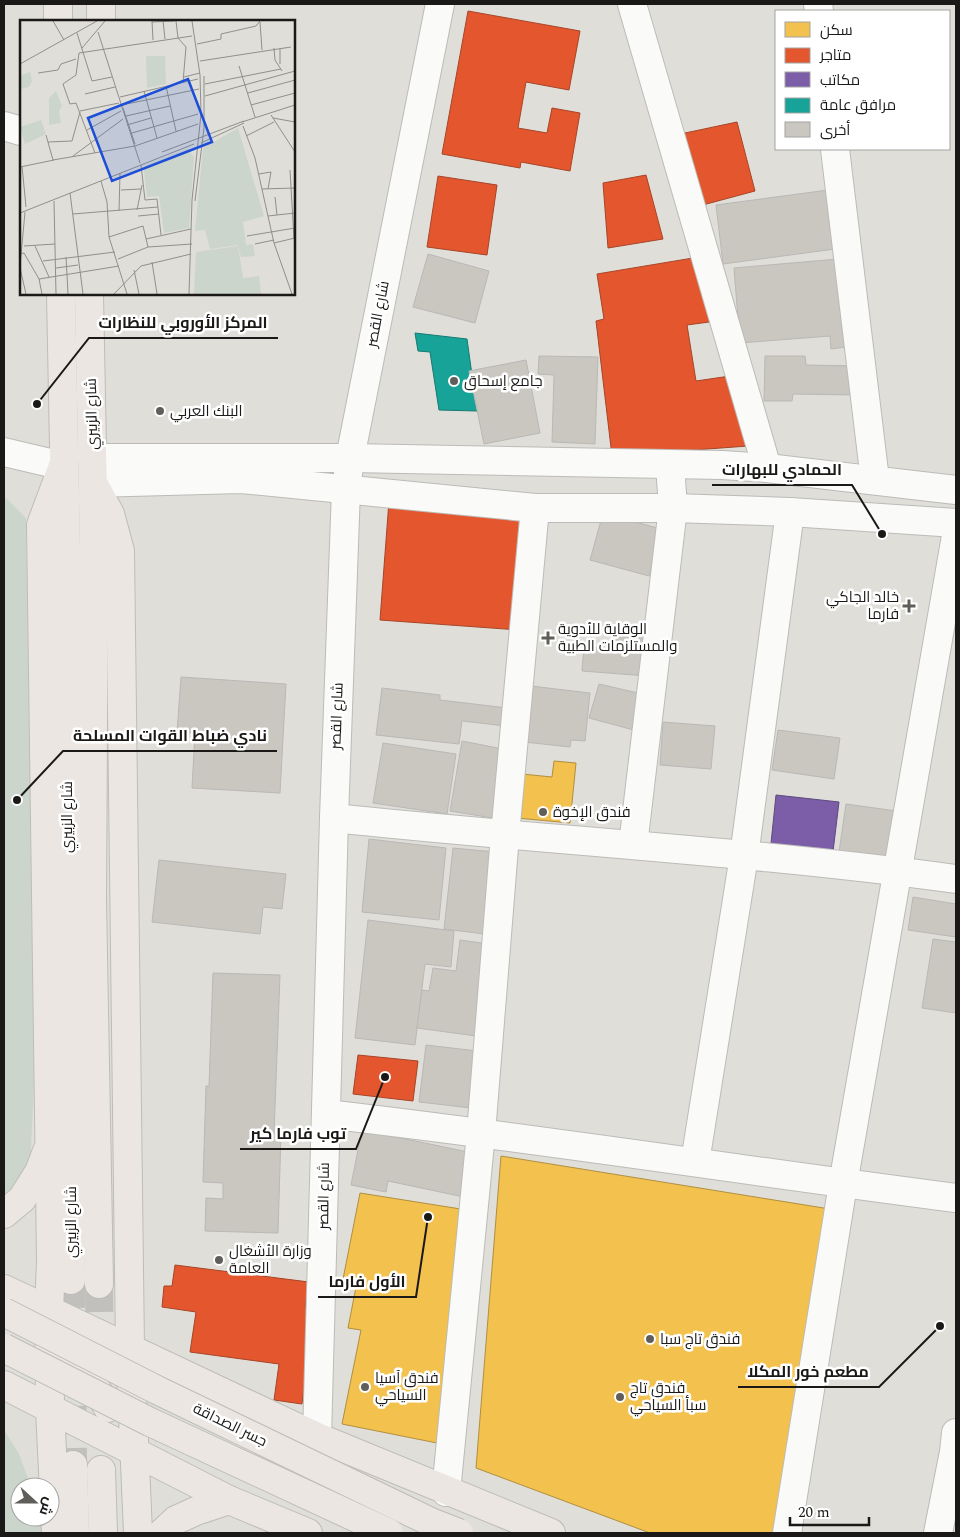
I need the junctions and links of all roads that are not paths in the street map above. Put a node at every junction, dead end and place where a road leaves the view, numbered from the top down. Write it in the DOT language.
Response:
graph roads {
  1 [pos="58,4"];
  2 [pos="83,4"];
  3 [pos="101,4"];
  4 [pos="440,4"];
  5 [pos="632,4"];
  6 [pos="58,20"];
  7 [pos="84,20"];
  8 [pos="101,20"];
  9 [pos="4,126"];
  10 [pos="20,132"];
  11 [pos="835,150"];
  12 [pos="61,295"];
  13 [pos="89,295"];
  14 [pos="100,295"];
  15 [pos="90,354"];
  16 [pos="4,452"];
  17 [pos="350,458"];
  18 [pos="670,465"];
  19 [pos="63,466"];
  20 [pos="767,468"];
  21 [pos="93,471"];
  22 [pos="875,480"];
  23 [pos="346,490"];
  24 [pos="956,490"];
  25 [pos="535,508"];
  26 [pos="672,508"];
  27 [pos="790,512"];
  28 [pos="956,522"];
  29 [pos="956,536"];
  30 [pos="334,818"];
  31 [pos="505,835"];
  32 [pos="633,845"];
  33 [pos="744,856"];
  34 [pos="898,871"];
  35 [pos="956,879"];
  36 [pos="326,1114"];
  37 [pos="481,1133"];
  38 [pos="50,1142"];
  39 [pos="695,1162"];
  40 [pos="843,1184"];
  41 [pos="956,1198"];
  42 [pos="4,1214"];
  43 [pos="71,1280"];
  44 [pos="99,1284"];
  45 [pos="4,1289"];
  46 [pos="49,1311"];
  47 [pos="4,1312"];
  48 [pos="4,1348"];
  49 [pos="130,1348"];
  50 [pos="90,1379"];
  51 [pos="4,1385"];
  52 [pos="50,1410"];
  53 [pos="317,1437"];
  54 [pos="956,1446"];
  55 [pos="135,1452"];
  56 [pos="73,1465"];
  57 [pos="101,1470"];
  58 [pos="446,1492"];
  59 [pos="229,1500"];
  60 [pos="56,1533"];
  61 [pos="75,1533"];
  62 [pos="103,1533"];
  63 [pos="138,1533"];
  64 [pos="162,1533"];
  65 [pos="308,1533"];
  66 [pos="389,1533"];
  67 [pos="459,1533"];
  68 [pos="550,1533"];
  69 [pos="787,1533"];
  70 [pos="938,1533"];
  1 -- 6 [label="main road"];
  2 -- 7 [label="main road"];
  3 -- 8 [label="main road"];
  4 -- 17 [label="street, شارع القصر"];
  5 -- 20 [label="street"];
  9 -- 10 [label="street"];
  11 -- 22 [label="street"];
  12 -- 19 [label="main road, شارع الزبيري"];
  13 -- 15 [label="main road, شارع الزبيري"];
  14 -- 15 [label="main road, شارع الزبيري"];
  15 -- 21 [label="main road, شارع الزبيري"];
  16 -- 19 [label="street"];
  17 -- 18 [label="street"];
  17 -- 21 [label="street"];
  17 -- 23 [label="street, شارع القصر"];
  18 -- 20 [label="street"];
  18 -- 26 [label="street"];
  19 -- 38 [label="main road"];
  19 -- 43 [label="main road, شارع الزبيري"];
  20 -- 22 [label="street"];
  21 -- 23 [label="street"];
  21 -- 44 [label="main road, شارع الزبيري"];
  21 -- 49 [label="main road"];
  22 -- 24 [label="street"];
  23 -- 25 [label="street"];
  23 -- 30 [label="street, شارع القصر"];
  25 -- 26 [label="street"];
  25 -- 31 [label="street"];
  26 -- 27 [label="street"];
  26 -- 32 [label="street"];
  27 -- 28 [label="street"];
  27 -- 33 [label="street"];
  29 -- 34 [label="street"];
  30 -- 31 [label="street"];
  30 -- 36 [label="street, شارع القصر"];
  31 -- 32 [label="street"];
  31 -- 37 [label="street"];
  32 -- 33 [label="street"];
  33 -- 34 [label="street"];
  33 -- 39 [label="street"];
  34 -- 35 [label="street"];
  34 -- 40 [label="street"];
  36 -- 37 [label="street"];
  36 -- 53 [label="street, شارع القصر"];
  37 -- 39 [label="street"];
  37 -- 58 [label="street"];
  38 -- 42 [label="main road"];
  38 -- 46 [label="main road"];
  39 -- 40 [label="street"];
  40 -- 41 [label="street"];
  40 -- 69 [label="street"];
  45 -- 46 [label="main road"];
  46 -- 49 [label="main road"];
  46 -- 50 [label="main road"];
  46 -- 52 [label="main road"];
  47 -- 67 [label="main road, جسر الصداقة, bridge"];
  48 -- 66 [label="main road, جسر الصداقة, bridge"];
  49 -- 50 [label="main road"];
  49 -- 53 [label="main road"];
  49 -- 55 [label="main road"];
  50 -- 52 [label="main road"];
  50 -- 55 [label="main road"];
  51 -- 52 [label="main road"];
  52 -- 55 [label="main road"];
  52 -- 60 [label="main road"];
  53 -- 58 [label="main road"];
  54 -- 70 [label="street"];
  55 -- 59 [label="main road"];
  55 -- 63 [label="main road"];
  56 -- 61 [label="main road"];
  57 -- 62 [label="main road"];
  58 -- 68 [label="main road"];
  59 -- 64 [label="main road"];
  59 -- 65 [label="main road"];
}
